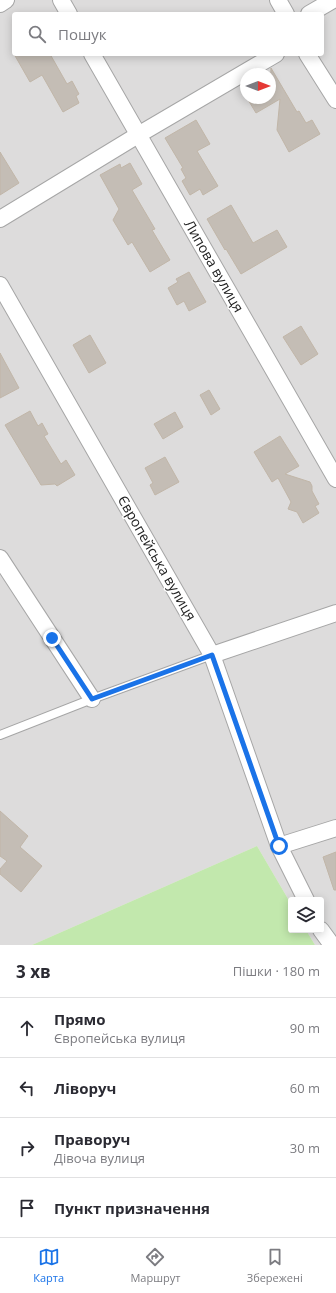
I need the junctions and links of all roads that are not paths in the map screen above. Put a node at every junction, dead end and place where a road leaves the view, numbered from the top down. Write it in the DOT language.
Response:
graph roads {
  1 [pos="6,0"];
  2 [pos="61,0"];
  3 [pos="278,0"];
  4 [pos="333,0"];
  5 [pos="0,4"];
  6 [pos="68,12"];
  7 [pos="285,12"];
  8 [pos="312,12"];
  9 [pos="93,56"];
  10 [pos="273,56"];
  11 [pos="308,56"];
  12 [pos="336,100"];
  13 [pos="138,135"];
  14 [pos="0,219"];
  15 [pos="0,285"];
  16 [pos="336,478"];
  17 [pos="0,558"];
  18 [pos="336,613"];
  19 [pos="212,655"];
  20 [pos="92,699"];
  21 [pos="0,735"];
  22 [pos="336,828"];
  23 [pos="279,846"];
  24 [pos="304,897"];
  25 [pos="323,933"];
  26 [pos="332,945"];
  1 -- 5 [label="street"];
  2 -- 6 [label="street"];
  3 -- 7 [label="street"];
  4 -- 8 [label="street"];
  9 -- 13 [label="street, Липова вулиця"];
  10 -- 13 [label="street"];
  11 -- 12 [label="street"];
  13 -- 14 [label="street"];
  13 -- 16 [label="street, Липова вулиця"];
  15 -- 19 [label="street, Європейська вулиця"];
  17 -- 20 [label="street"];
  18 -- 19 [label="street"];
  19 -- 20 [label="lane"];
  19 -- 23 [label="street, Європейська вулиця"];
  20 -- 21 [label="lane"];
  22 -- 23 [label="street"];
  23 -- 24 [label="street, Європейська вулиця"];
  25 -- 26 [label="street"];
}
